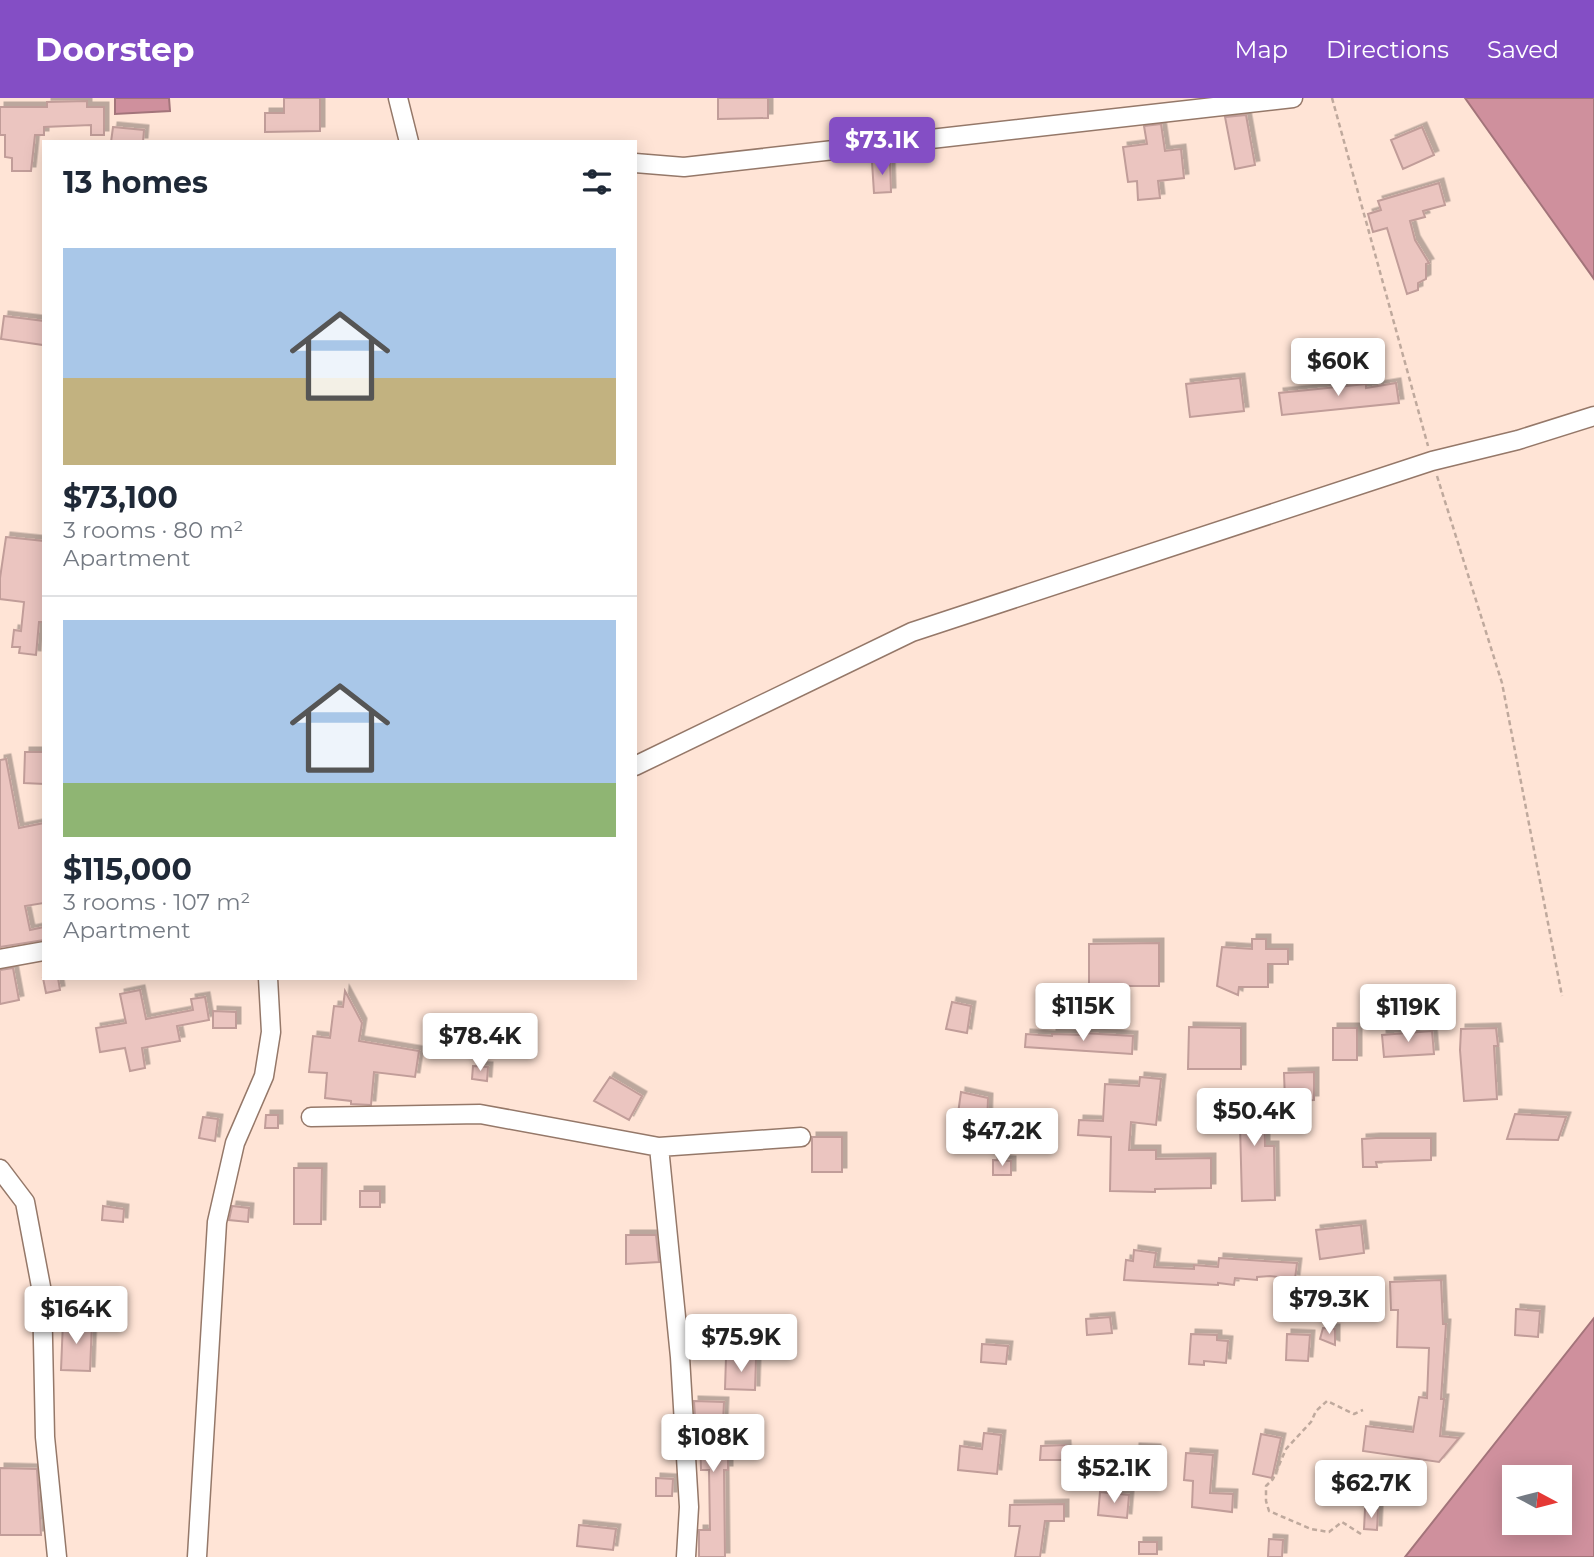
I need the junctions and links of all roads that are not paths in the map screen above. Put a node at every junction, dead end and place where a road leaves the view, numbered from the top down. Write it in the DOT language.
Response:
graph roads {
  1 [pos="398,98"];
  2 [pos="1293,98"];
  3 [pos="408,140"];
  4 [pos="637,163"];
  5 [pos="1594,416"];
  6 [pos="637,765"];
  7 [pos="42,951"];
  8 [pos="0,959"];
  9 [pos="268,980"];
  10 [pos="311,1117"];
  11 [pos="801,1137"];
  12 [pos="659,1147"];
  13 [pos="0,1169"];
  14 [pos="57,1557"];
  15 [pos="197,1557"];
  16 [pos="686,1557"];
  1 -- 3 [label="street"];
  2 -- 4 [label="street"];
  5 -- 6 [label="street"];
  7 -- 8 [label="street"];
  9 -- 15 [label="street"];
  10 -- 12 [label="street"];
  11 -- 12 [label="street"];
  12 -- 16 [label="street"];
  13 -- 14 [label="street"];
}
